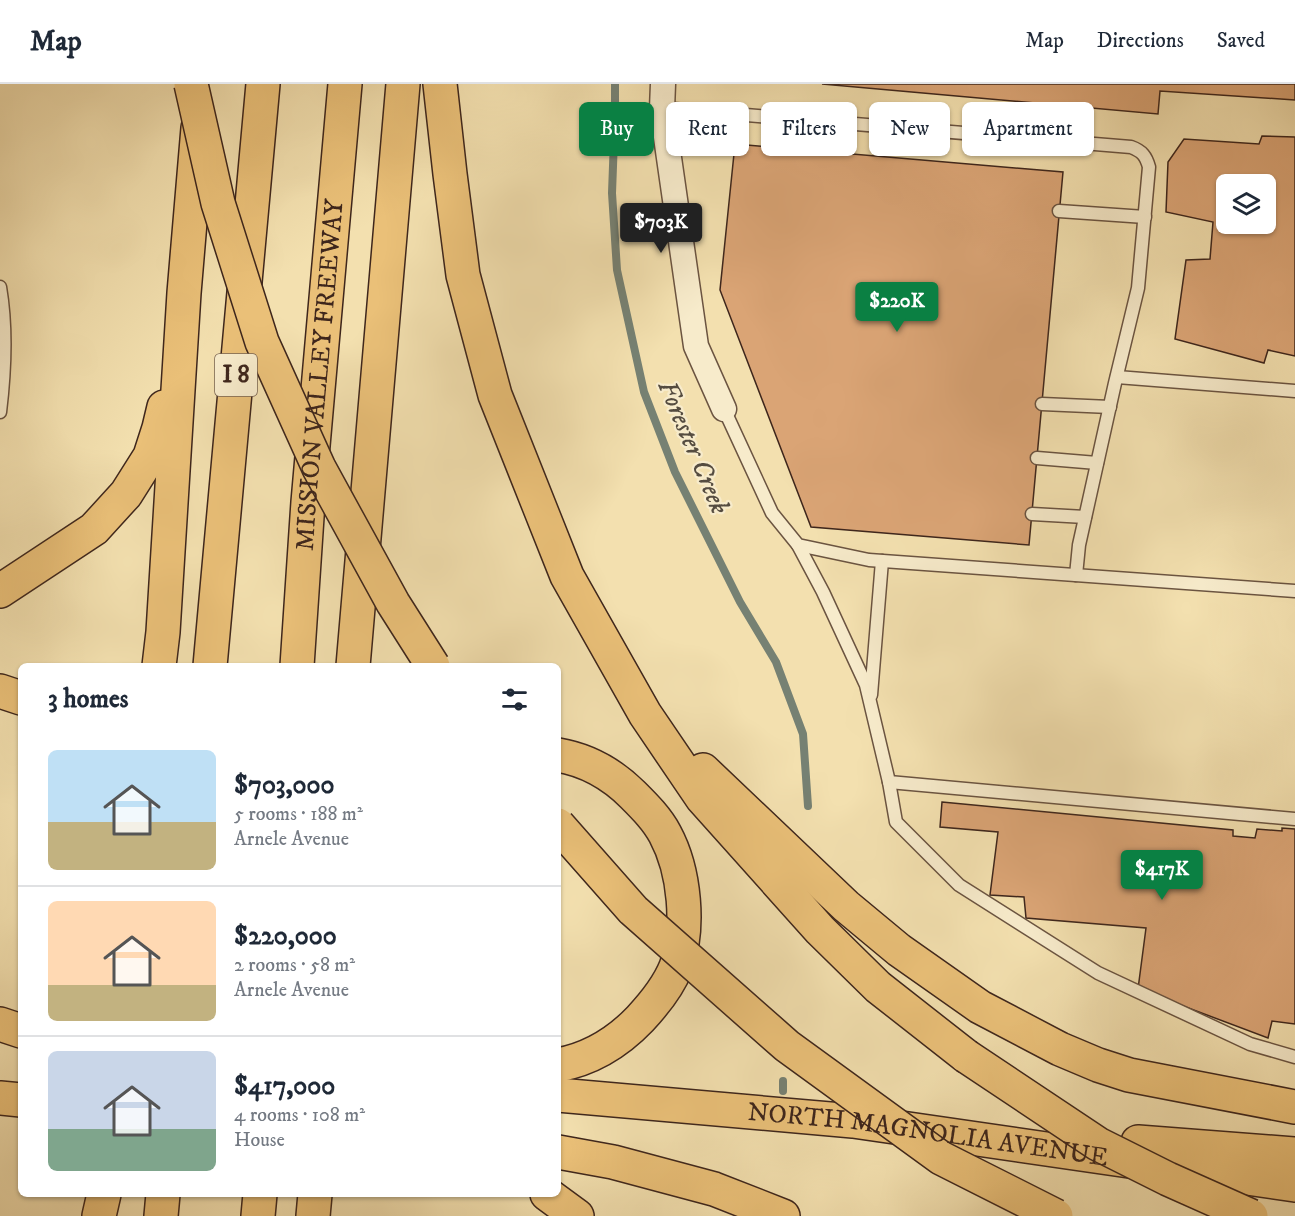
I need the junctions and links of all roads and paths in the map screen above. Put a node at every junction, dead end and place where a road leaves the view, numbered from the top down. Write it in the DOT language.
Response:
graph roads {
  1 [pos="191,84"];
  2 [pos="201,84"];
  3 [pos="263,84"];
  4 [pos="345,84"];
  5 [pos="403,84"];
  6 [pos="440,84"];
  7 [pos="663,84"];
  8 [pos="662,108"];
  9 [pos="1059,211"];
  10 [pos="1145,217"];
  11 [pos="0,287"];
  12 [pos="184,293"];
  13 [pos="1117,377"];
  14 [pos="1295,391"];
  15 [pos="1042,404"];
  16 [pos="1110,407"];
  17 [pos="724,409"];
  18 [pos="0,412"];
  19 [pos="1037,458"];
  20 [pos="1097,463"];
  21 [pos="1032,514"];
  22 [pos="1085,517"];
  23 [pos="798,545"];
  24 [pos="882,561"];
  25 [pos="1077,575"];
  26 [pos="0,591"];
  27 [pos="1295,591"];
  28 [pos="159,663"];
  29 [pos="210,663"];
  30 [pos="297,663"];
  31 [pos="353,663"];
  32 [pos="431,663"];
  33 [pos="0,691"];
  34 [pos="18,697"];
  35 [pos="870,702"];
  36 [pos="645,714"];
  37 [pos="561,756"];
  38 [pos="889,782"];
  39 [pos="1295,819"];
  40 [pos="561,828"];
  41 [pos="0,1024"];
  42 [pos="18,1030"];
  43 [pos="0,1047"];
  44 [pos="18,1048"];
  45 [pos="1295,1057"];
  46 [pos="561,1064"];
  47 [pos="561,1095"];
  48 [pos="0,1098"];
  49 [pos="18,1100"];
  50 [pos="1295,1107"];
  51 [pos="853,1121"];
  52 [pos="561,1152"];
  53 [pos="1295,1154"];
  54 [pos="1295,1185"];
  55 [pos="105,1197"];
  56 [pos="106,1197"];
  57 [pos="163,1197"];
  58 [pos="260,1197"];
  59 [pos="315,1197"];
  60 [pos="551,1197"];
  61 [pos="99,1216"];
  62 [pos="107,1216"];
  63 [pos="161,1216"];
  64 [pos="258,1216"];
  65 [pos="313,1216"];
  66 [pos="577,1216"];
  67 [pos="783,1216"];
  68 [pos="1056,1216"];
  69 [pos="1251,1216"];
  1 -- 32 [label="highway, bridge"];
  2 -- 12 [label="highway"];
  3 -- 29 [label="highway, I 8"];
  4 -- 30 [label="highway, MISSION VALLEY FREEWAY"];
  5 -- 31 [label="highway"];
  6 -- 36 [label="highway"];
  7 -- 8 [label="street"];
  8 -- 10 [label="lane"];
  8 -- 17 [label="street"];
  9 -- 10 [label="lane"];
  10 -- 13 [label="lane"];
  11 -- 18 [label="lane"];
  12 -- 26 [label="highway"];
  12 -- 28 [label="highway"];
  13 -- 14 [label="lane"];
  13 -- 16 [label="lane"];
  15 -- 16 [label="lane"];
  16 -- 20 [label="lane"];
  17 -- 23 [label="lane"];
  19 -- 20 [label="lane"];
  20 -- 22 [label="lane"];
  21 -- 22 [label="lane"];
  22 -- 25 [label="lane"];
  23 -- 24 [label="lane"];
  23 -- 35 [label="lane"];
  24 -- 25 [label="lane"];
  24 -- 35 [label="lane"];
  25 -- 27 [label="lane"];
  33 -- 34 [label="highway"];
  35 -- 38 [label="lane"];
  36 -- 50 [label="highway"];
  36 -- 69 [label="highway, bridge"];
  37 -- 46 [label="highway"];
  38 -- 39 [label="lane"];
  38 -- 45 [label="lane"];
  40 -- 68 [label="highway, bridge"];
  41 -- 42 [label="highway"];
  43 -- 44 [label="highway"];
  47 -- 51 [label="highway, NORTH MAGNOLIA AVENUE"];
  48 -- 49 [label="highway"];
  51 -- 53 [label="highway"];
  51 -- 54 [label="highway, NORTH MAGNOLIA AVENUE"];
  52 -- 67 [label="highway"];
  55 -- 61 [label="highway"];
  56 -- 62 [label="highway"];
  57 -- 63 [label="highway"];
  58 -- 64 [label="highway"];
  59 -- 65 [label="highway"];
  60 -- 66 [label="highway"];
}
